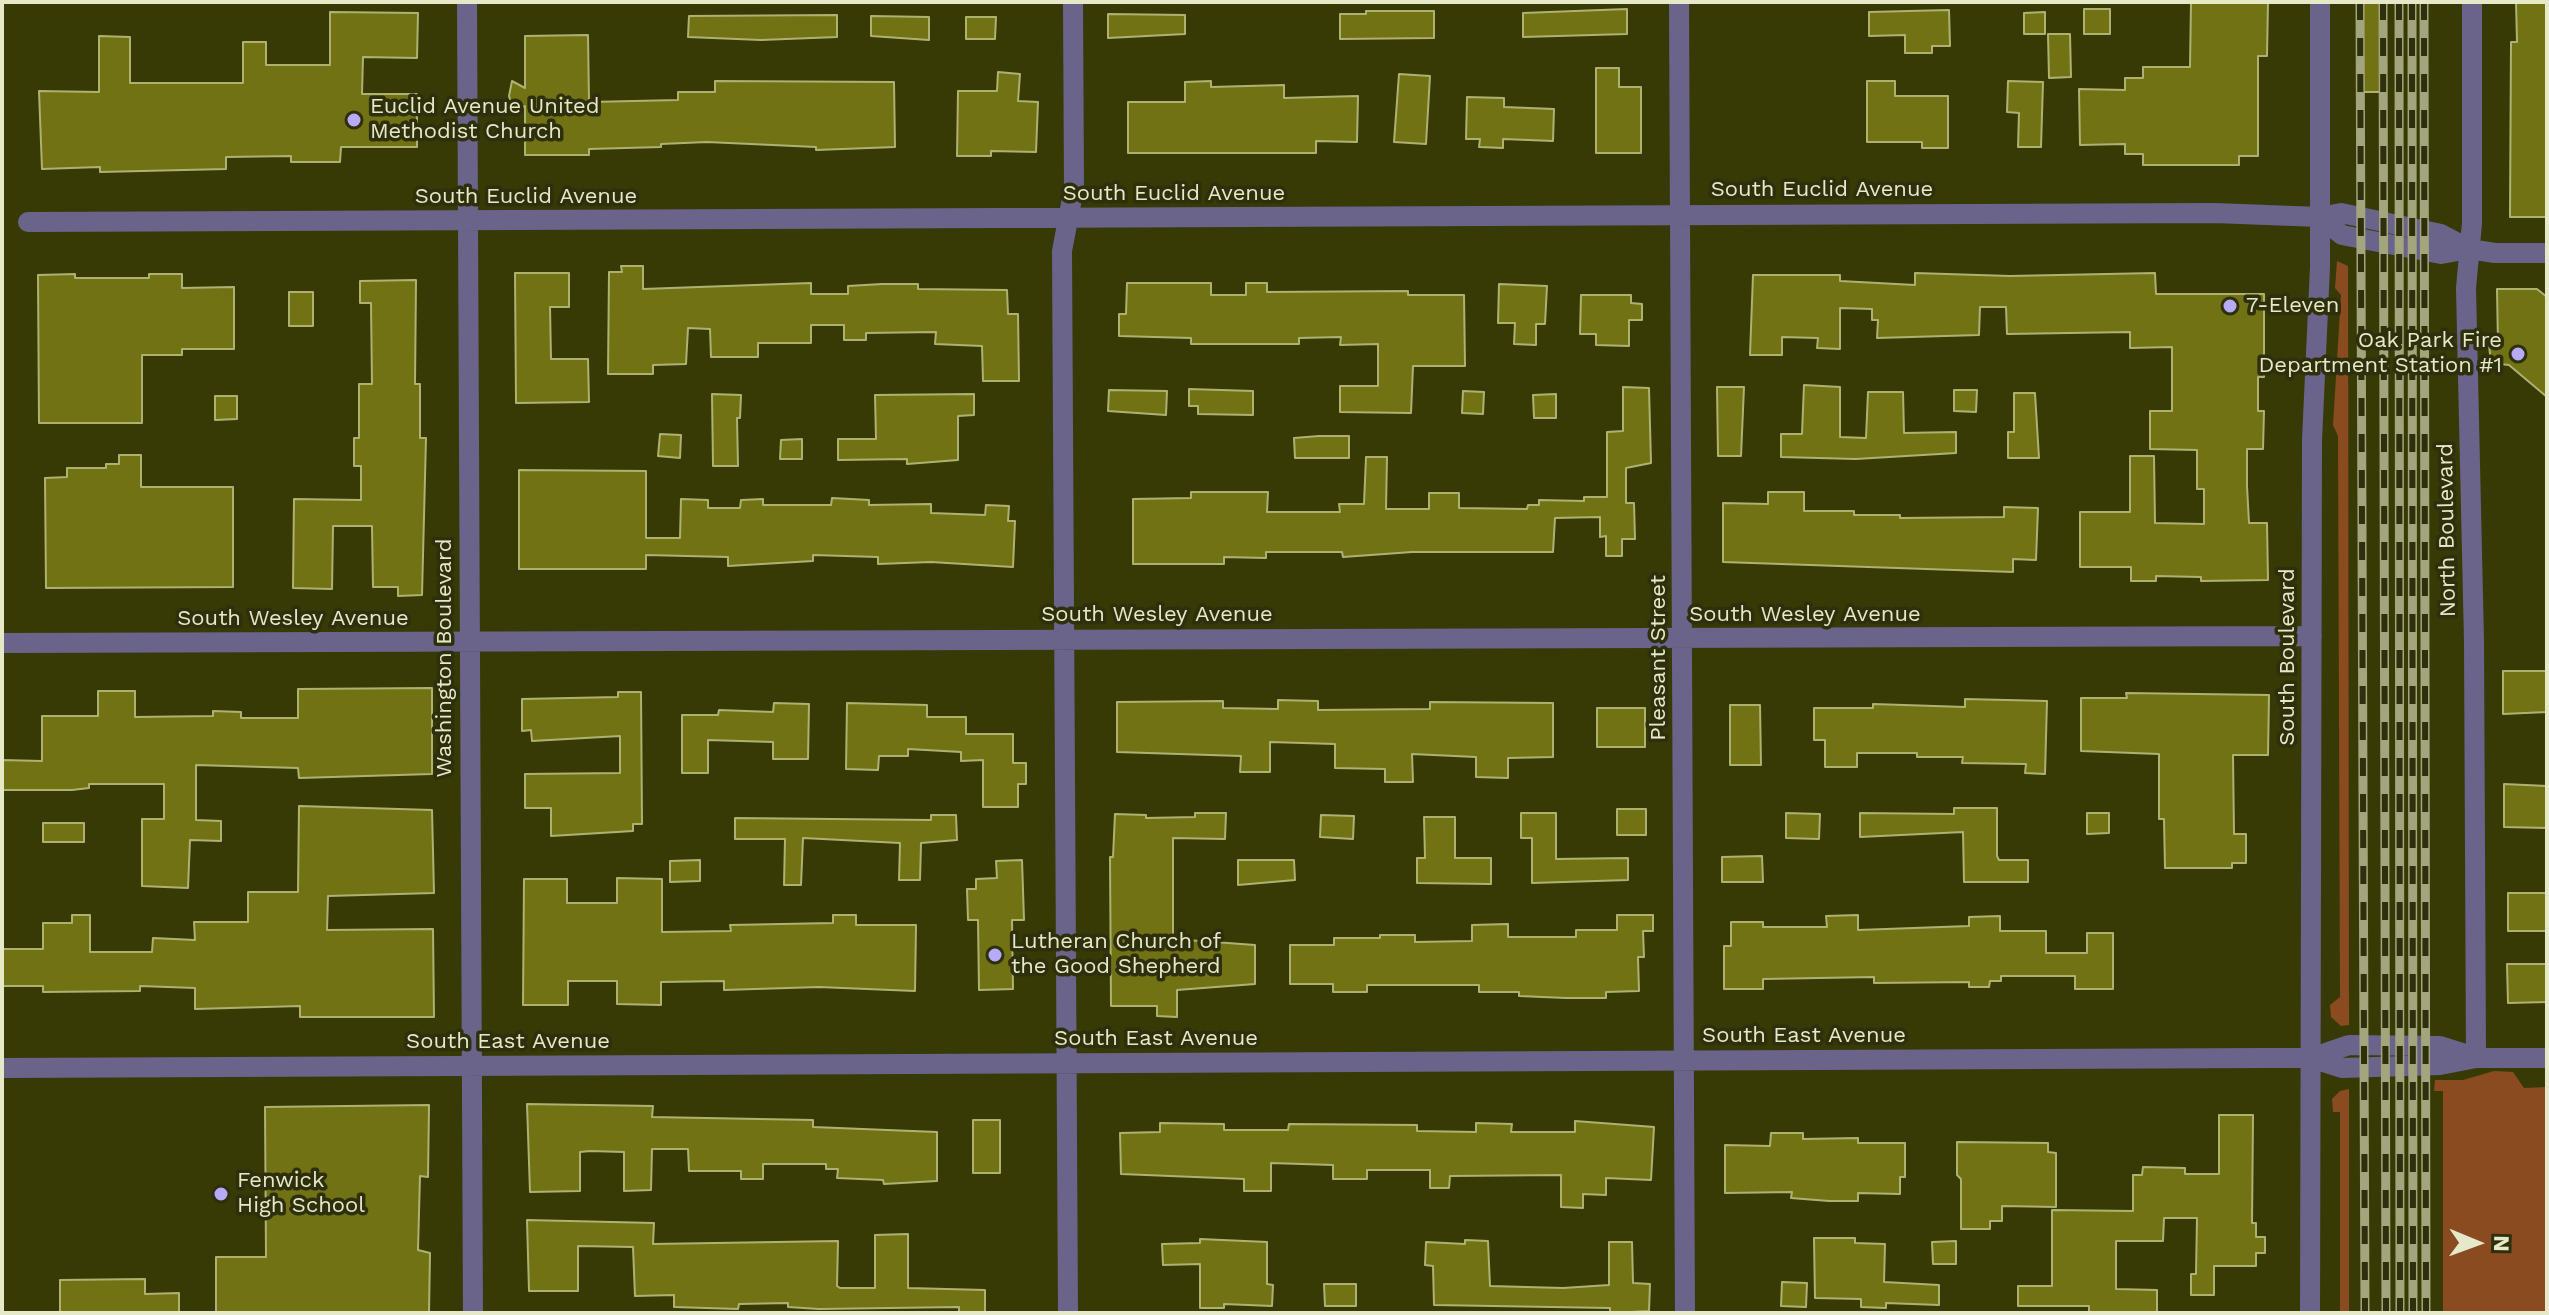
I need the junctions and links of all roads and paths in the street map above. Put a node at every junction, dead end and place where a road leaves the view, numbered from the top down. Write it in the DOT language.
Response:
graph roads {
  1 [pos="467,2"];
  2 [pos="1073,2"];
  3 [pos="1679,2"];
  4 [pos="2320,2"];
  5 [pos="2472,2"];
  6 [pos="1680,215"];
  7 [pos="2320,217"];
  8 [pos="1067,218"];
  9 [pos="28,222"];
  10 [pos="467,222"];
  11 [pos="2469,249"];
  12 [pos="2547,253"];
  13 [pos="2312,636"];
  14 [pos="1064,639"];
  15 [pos="1682,639"];
  16 [pos="469,642"];
  17 [pos="2,643"];
  18 [pos="2311,1058"];
  19 [pos="2476,1058"];
  20 [pos="2547,1058"];
  21 [pos="1684,1061"];
  22 [pos="1067,1064"];
  23 [pos="471,1066"];
  24 [pos="2,1068"];
  25 [pos="473,1313"];
  26 [pos="1068,1313"];
  27 [pos="1685,1313"];
  28 [pos="2310,1313"];
  1 -- 10 [label="street, Washington Boulevard"];
  2 -- 8 [label="street"];
  3 -- 6 [label="street, Pleasant Street"];
  4 -- 7 [label="street, South Boulevard"];
  5 -- 11 [label="street, North Boulevard"];
  6 -- 7 [label="street, South Euclid Avenue"];
  6 -- 8 [label="street, South Euclid Avenue"];
  6 -- 15 [label="street, Pleasant Street"];
  7 -- 11 [label="street"];
  7 -- 13 [label="street, South Boulevard"];
  8 -- 10 [label="street, South Euclid Avenue"];
  8 -- 14 [label="street"];
  9 -- 10 [label="street, South Euclid Avenue"];
  10 -- 16 [label="street, Washington Boulevard"];
  11 -- 12 [label="street"];
  11 -- 19 [label="street, North Boulevard"];
  13 -- 15 [label="street, South Wesley Avenue"];
  13 -- 18 [label="street, South Boulevard"];
  14 -- 15 [label="street, South Wesley Avenue"];
  14 -- 16 [label="street, South Wesley Avenue"];
  14 -- 22 [label="street"];
  15 -- 21 [label="street, Pleasant Street"];
  16 -- 17 [label="street, South Wesley Avenue"];
  16 -- 23 [label="street, Washington Boulevard"];
  18 -- 19 [label="street, South East Avenue"];
  18 -- 21 [label="street, South East Avenue"];
  18 -- 28 [label="street, South Boulevard"];
  19 -- 20 [label="street, South East Avenue"];
  21 -- 22 [label="street, South East Avenue"];
  21 -- 27 [label="street, Pleasant Street"];
  22 -- 23 [label="street, South East Avenue"];
  22 -- 26 [label="street"];
  23 -- 24 [label="street, South East Avenue"];
  23 -- 25 [label="street, Washington Boulevard"];
}
